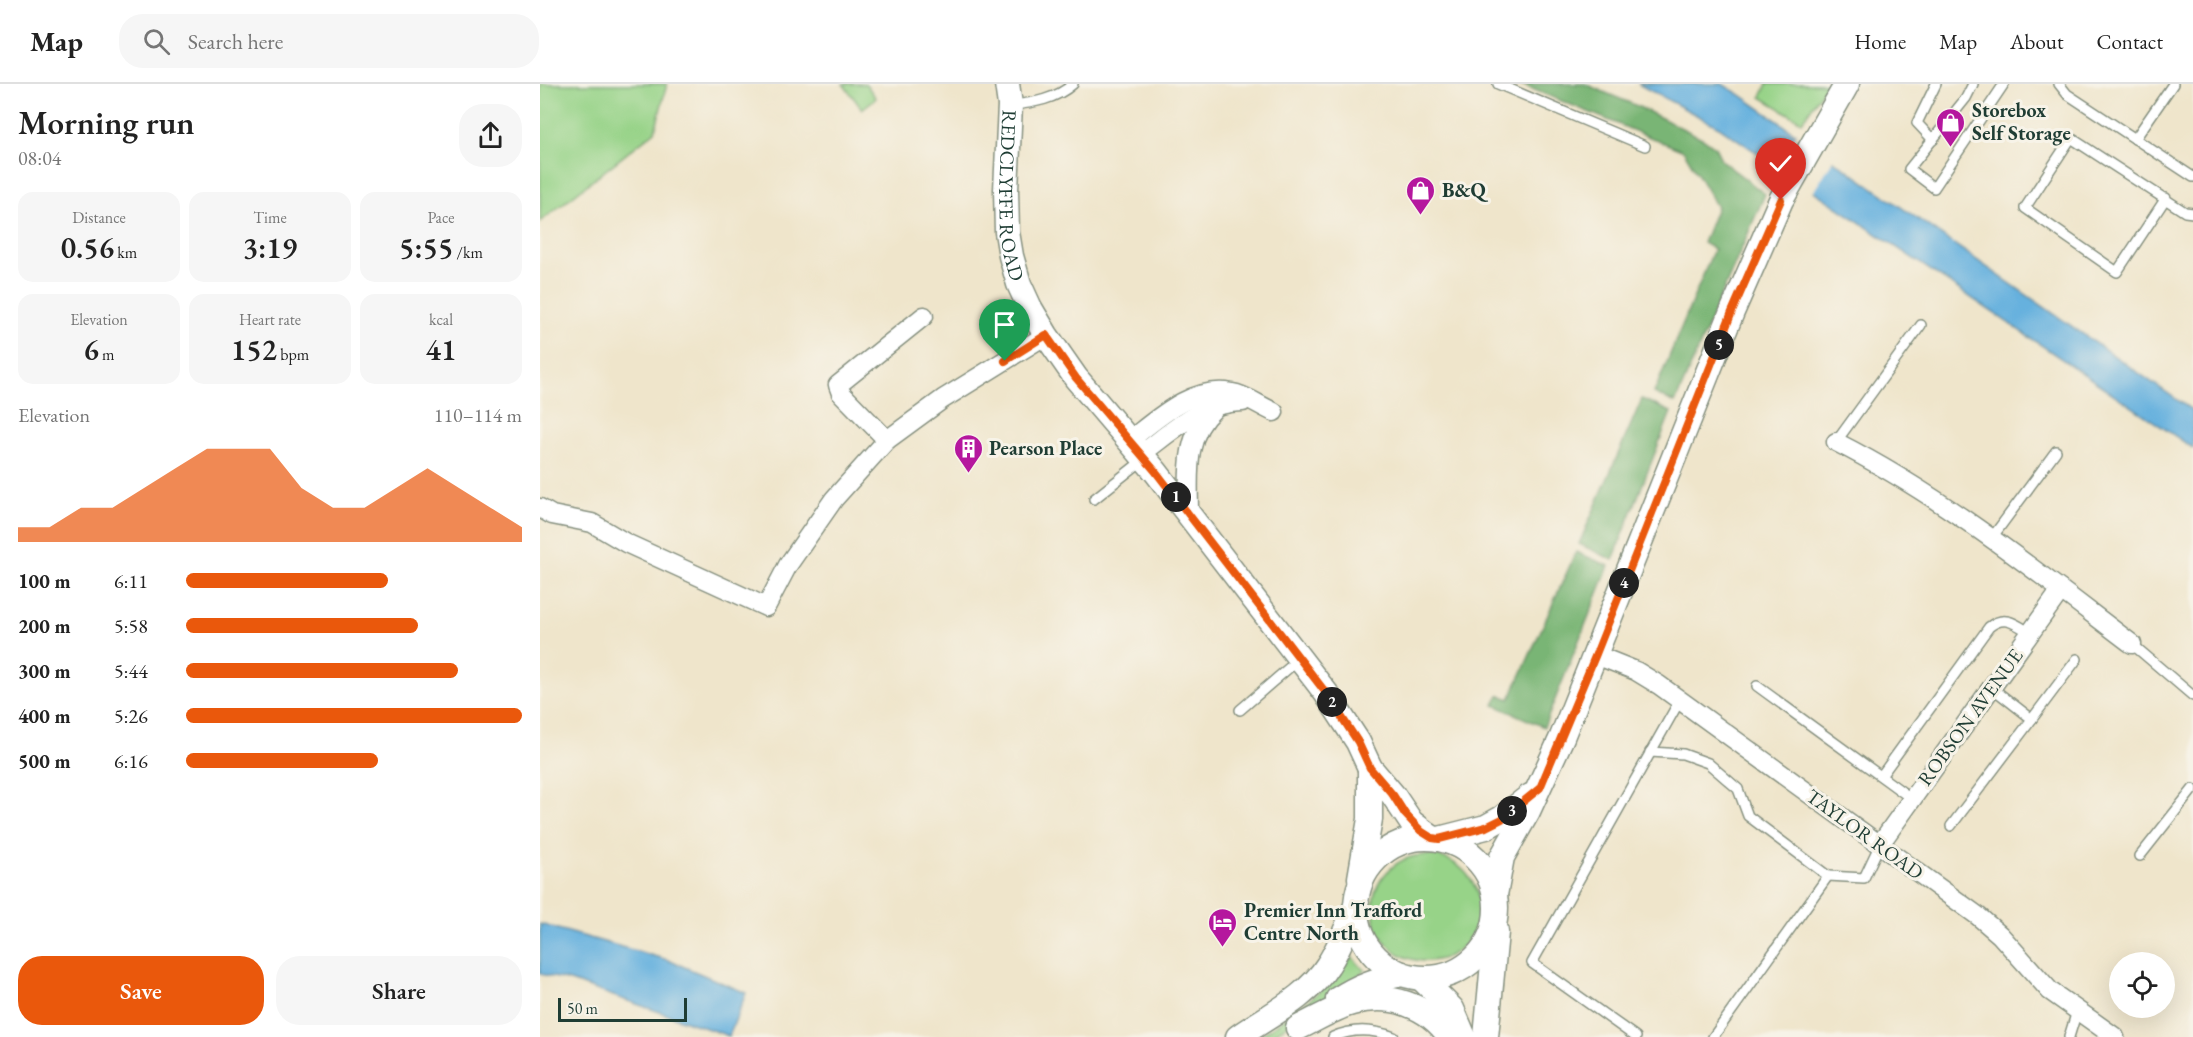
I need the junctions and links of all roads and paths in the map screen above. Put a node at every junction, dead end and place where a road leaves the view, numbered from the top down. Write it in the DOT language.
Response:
graph roads {
  1 [pos="1073,84"];
  2 [pos="1498,84"];
  3 [pos="1846,84"];
  4 [pos="1936,84"];
  5 [pos="1973,84"];
  6 [pos="2004,84"];
  7 [pos="2059,84"];
  8 [pos="2173,84"];
  9 [pos="1008,94"];
  10 [pos="2135,139"];
  11 [pos="1933,140"];
  12 [pos="1645,146"];
  13 [pos="2193,177"];
  14 [pos="2166,198"];
  15 [pos="2193,213"];
  16 [pos="924,316"];
  17 [pos="1921,325"];
  18 [pos="1046,335"];
  19 [pos="1224,403"];
  20 [pos="1254,403"];
  21 [pos="1274,412"];
  22 [pos="887,440"];
  23 [pos="1836,442"];
  24 [pos="1138,451"];
  25 [pos="2056,451"];
  26 [pos="1094,499"];
  27 [pos="540,508"];
  28 [pos="1189,514"];
  29 [pos="1991,539"];
  30 [pos="2061,590"];
  31 [pos="2030,633"];
  32 [pos="2132,645"];
  33 [pos="1596,654"];
  34 [pos="1300,658"];
  35 [pos="2077,659"];
  36 [pos="1757,686"];
  37 [pos="1991,687"];
  38 [pos="2193,696"];
  39 [pos="1680,700"];
  40 [pos="1240,710"];
  41 [pos="2032,719"];
  42 [pos="1650,752"];
  43 [pos="1370,768"];
  44 [pos="1881,776"];
  45 [pos="1540,788"];
  46 [pos="2193,789"];
  47 [pos="1912,799"];
  48 [pos="1951,826"];
  49 [pos="1436,839"];
  50 [pos="1880,844"];
  51 [pos="2140,856"];
  52 [pos="1828,876"];
  53 [pos="1357,899"];
  54 [pos="1496,906"];
  55 [pos="1412,977"];
  56 [pos="2077,1011"];
  57 [pos="1292,1032"];
  58 [pos="1238,1037"];
  59 [pos="1333,1037"];
  60 [pos="1394,1037"];
  61 [pos="1450,1037"];
  62 [pos="1464,1037"];
  63 [pos="1486,1037"];
  64 [pos="1636,1037"];
  65 [pos="1713,1037"];
  66 [pos="2069,1037"];
  67 [pos="2115,1037"];
  1 -- 9 [label="lane"];
  2 -- 12 [label="lane"];
  3 -- 33 [label="main road"];
  4 -- 11 [label="lane"];
  5 -- 11 [label="lane"];
  6 -- 11 [label="lane"];
  7 -- 10 [label="lane"];
  8 -- 10 [label="lane"];
  9 -- 18 [label="main road, REDCLYFFE ROAD"];
  10 -- 13 [label="lane"];
  14 -- 14 [label="lane"];
  14 -- 15 [label="lane"];
  16 -- 22 [label="street"];
  17 -- 23 [label="lane"];
  18 -- 22 [label="street"];
  18 -- 24 [label="main road, REDCLYFFE ROAD"];
  19 -- 20 [label="street"];
  19 -- 24 [label="street"];
  19 -- 28 [label="street"];
  20 -- 21 [label="street"];
  20 -- 24 [label="street"];
  22 -- 27 [label="street"];
  23 -- 29 [label="street"];
  24 -- 26 [label="lane"];
  24 -- 28 [label="main road, REDCLYFFE ROAD"];
  25 -- 29 [label="lane"];
  28 -- 34 [label="main road, REDCLYFFE ROAD"];
  29 -- 30 [label="street"];
  30 -- 31 [label="street, ROBSON AVENUE"];
  30 -- 32 [label="street"];
  31 -- 37 [label="street, ROBSON AVENUE"];
  31 -- 44 [label="lane"];
  32 -- 38 [label="lane"];
  33 -- 39 [label="street, TAYLOR ROAD"];
  33 -- 45 [label="main road"];
  34 -- 40 [label="lane"];
  34 -- 43 [label="main road, REDCLYFFE ROAD"];
  35 -- 41 [label="lane"];
  36 -- 44 [label="lane"];
  37 -- 41 [label="lane"];
  37 -- 47 [label="street, ROBSON AVENUE"];
  39 -- 42 [label="lane"];
  39 -- 50 [label="street, TAYLOR ROAD"];
  41 -- 48 [label="lane"];
  42 -- 52 [label="lane"];
  42 -- 64 [label="lane"];
  43 -- 49 [label="main road, REDCLYFFE ROAD"];
  43 -- 53 [label="main road, REDCLYFFE ROAD"];
  44 -- 47 [label="lane"];
  45 -- 49 [label="main road"];
  45 -- 54 [label="main road"];
  46 -- 51 [label="lane"];
  47 -- 50 [label="street, ROBSON AVENUE"];
  49 -- 53 [label="main road"];
  49 -- 54 [label="main road"];
  50 -- 52 [label="lane"];
  50 -- 56 [label="street, TAYLOR ROAD"];
  52 -- 65 [label="lane"];
  53 -- 55 [label="main road"];
  53 -- 58 [label="main road"];
  54 -- 55 [label="main road"];
  54 -- 63 [label="main road"];
  55 -- 57 [label="main road"];
  55 -- 62 [label="main road"];
  56 -- 66 [label="lane"];
  56 -- 67 [label="street, TAYLOR ROAD"];
  57 -- 61 [label="main road"];
  59 -- 60 [label="lane"];
}
